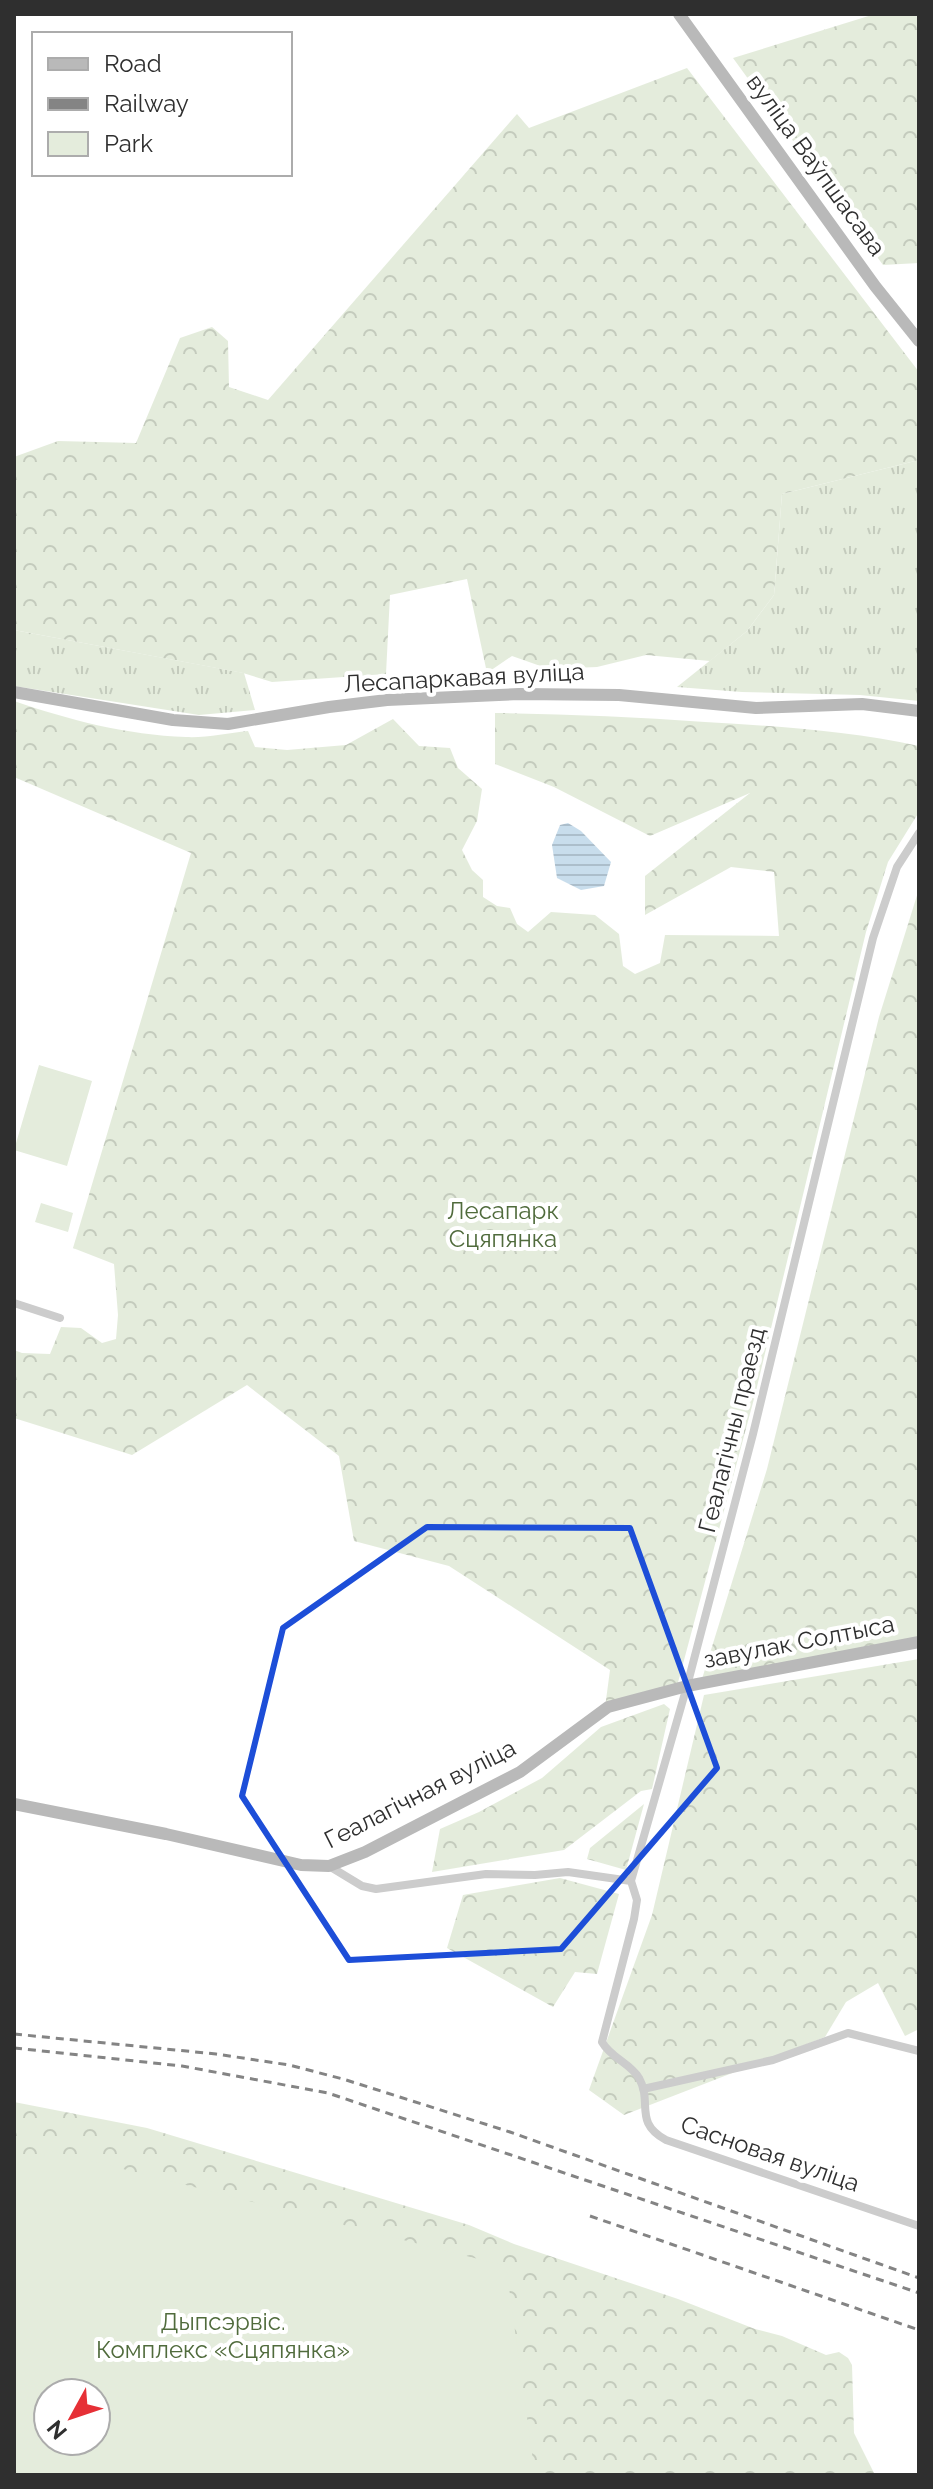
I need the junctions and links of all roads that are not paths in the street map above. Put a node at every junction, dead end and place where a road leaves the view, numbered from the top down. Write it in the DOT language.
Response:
graph roads {
  1 [pos="679,14"];
  2 [pos="919,341"];
  3 [pos="14,692"];
  4 [pos="919,711"];
  5 [pos="919,833"];
  6 [pos="14,1303"];
  7 [pos="60,1318"];
  8 [pos="919,1642"];
  9 [pos="687,1686"];
  10 [pos="14,1804"];
  11 [pos="329,1866"];
  12 [pos="631,1881"];
  13 [pos="602,2042"];
  14 [pos="919,2051"];
  15 [pos="643,2089"];
  16 [pos="919,2226"];
  1 -- 2 [label="street, вуліца Ваўпшасава"];
  3 -- 4 [label="street, Лесапаркавая вуліца"];
  5 -- 9 [label="street, Геалагічны праезд"];
  6 -- 7 [label="street"];
  8 -- 9 [label="street, завулак Солтыса"];
  9 -- 11 [label="street, Геалагічная вуліца"];
  9 -- 12 [label="street, Геалагічны праезд"];
  10 -- 11 [label="street, Геалагічная вуліца"];
  11 -- 12 [label="street"];
  12 -- 13 [label="street, Геалагічны праезд"];
  13 -- 15 [label="street, Сасновая вуліца"];
  14 -- 15 [label="street, Сасновая вуліца"];
  15 -- 16 [label="street, Сасновая вуліца"];
}
